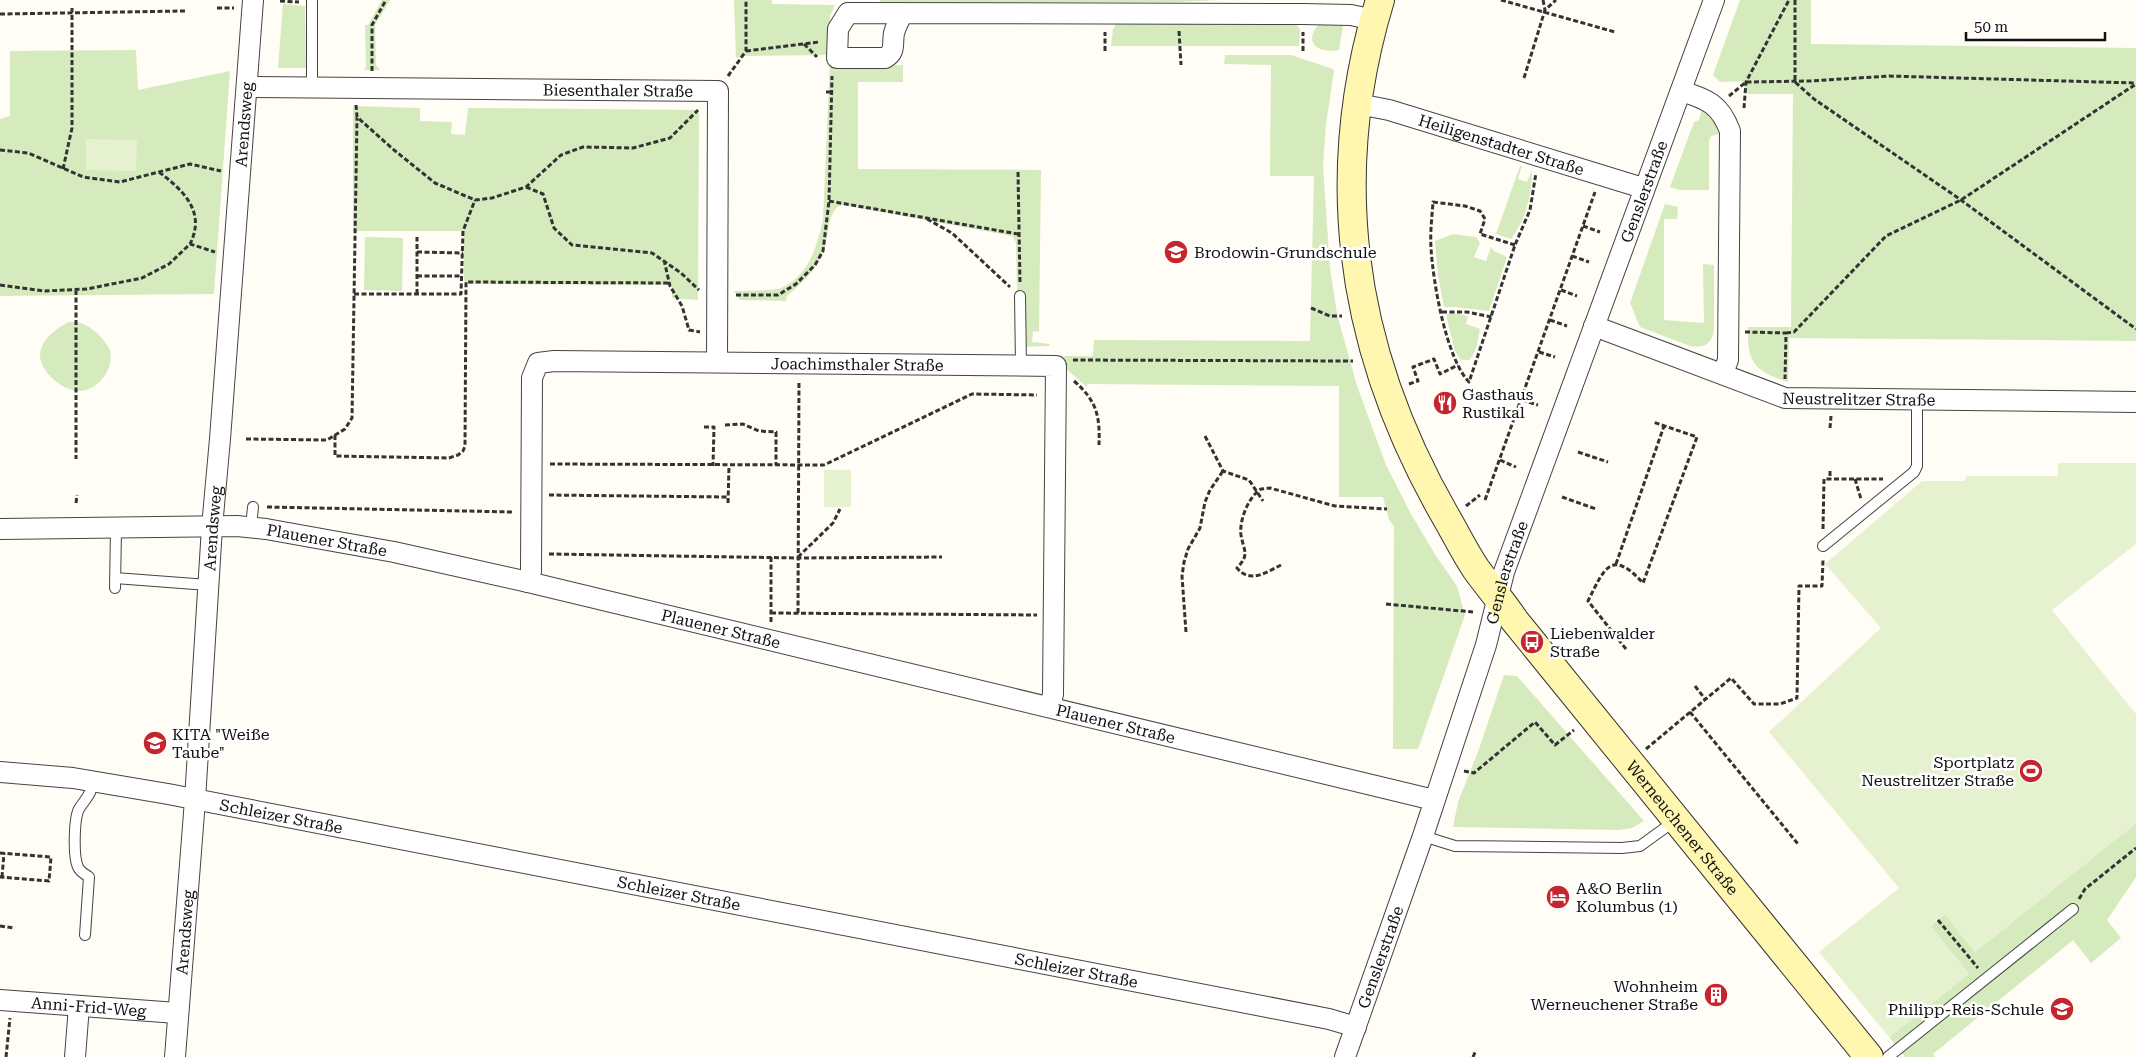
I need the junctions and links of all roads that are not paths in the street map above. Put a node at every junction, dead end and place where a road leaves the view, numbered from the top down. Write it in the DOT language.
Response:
graph roads {
  1 [pos="253,0"];
  2 [pos="1714,0"];
  3 [pos="312,2"];
  4 [pos="1377,10"];
  5 [pos="903,14"];
  6 [pos="247,87"];
  7 [pos="312,87"];
  8 [pos="1681,91"];
  9 [pos="1358,104"];
  10 [pos="1643,188"];
  11 [pos="1020,296"];
  12 [pos="1594,326"];
  13 [pos="717,362"];
  14 [pos="1021,365"];
  15 [pos="1723,373"];
  16 [pos="1918,400"];
  17 [pos="2136,402"];
  18 [pos="253,507"];
  19 [pos="212,527"];
  20 [pos="251,527"];
  21 [pos="0,529"];
  22 [pos="116,529"];
  23 [pos="1823,546"];
  24 [pos="528,582"];
  25 [pos="208,585"];
  26 [pos="1498,596"];
  27 [pos="1050,707"];
  28 [pos="0,772"];
  29 [pos="94,781"];
  30 [pos="195,800"];
  31 [pos="1434,800"];
  32 [pos="1677,820"];
  33 [pos="1423,836"];
  34 [pos="2073,909"];
  35 [pos="85,935"];
  36 [pos="6,1001"];
  37 [pos="78,1006"];
  38 [pos="177,1013"];
  39 [pos="1356,1027"];
  40 [pos="76,1057"];
  41 [pos="175,1057"];
  42 [pos="1345,1057"];
  43 [pos="1869,1057"];
  44 [pos="1888,1057"];
  1 -- 6 [label="street, Arendsweg"];
  2 -- 8 [label="street, Genslerstraße"];
  3 -- 7 [label="lane"];
  4 -- 5 [label="street"];
  4 -- 9 [label="street"];
  5 -- 5 [label="street"];
  6 -- 7 [label="street, Biesenthaler Straße"];
  6 -- 19 [label="street, Arendsweg"];
  7 -- 13 [label="street, Biesenthaler Straße"];
  8 -- 10 [label="street, Genslerstraße"];
  8 -- 15 [label="street"];
  9 -- 10 [label="street, Heiligenstadter Straße"];
  9 -- 26 [label="street"];
  10 -- 12 [label="street, Genslerstraße"];
  11 -- 14 [label="lane"];
  12 -- 15 [label="street, Neustrelitzer Straße"];
  12 -- 26 [label="street, Genslerstraße"];
  13 -- 14 [label="street, Joachimsthaler Straße"];
  13 -- 24 [label="street, Joachimsthaler Straße"];
  14 -- 27 [label="street, Joachimsthaler Straße"];
  15 -- 16 [label="street, Neustrelitzer Straße"];
  16 -- 17 [label="street, Neustrelitzer Straße"];
  16 -- 23 [label="lane"];
  18 -- 20 [label="lane"];
  19 -- 20 [label="street, Plauener Straße"];
  19 -- 22 [label="street, Plauener Straße"];
  19 -- 25 [label="street, Arendsweg"];
  20 -- 24 [label="street, Plauener Straße"];
  21 -- 22 [label="street, Plauener Straße"];
  22 -- 25 [label="lane"];
  24 -- 27 [label="street, Plauener Straße"];
  25 -- 30 [label="street, Arendsweg"];
  26 -- 31 [label="street, Genslerstraße"];
  26 -- 32 [label="street, Werneuchener Straße"];
  27 -- 31 [label="street, Plauener Straße"];
  28 -- 29 [label="street, Schleizer Straße"];
  29 -- 30 [label="street, Schleizer Straße"];
  29 -- 35 [label="lane"];
  30 -- 38 [label="street, Arendsweg"];
  30 -- 39 [label="street, Schleizer Straße"];
  31 -- 33 [label="street, Genslerstraße"];
  32 -- 33 [label="lane"];
  32 -- 43 [label="street, Werneuchener Straße"];
  33 -- 39 [label="street, Genslerstraße"];
  34 -- 44 [label="lane"];
  36 -- 37 [label="street, Anni-Frid-Weg"];
  37 -- 38 [label="street, Anni-Frid-Weg"];
  37 -- 40 [label="street"];
  38 -- 41 [label="street, Arendsweg"];
  39 -- 42 [label="street, Genslerstraße"];
}
